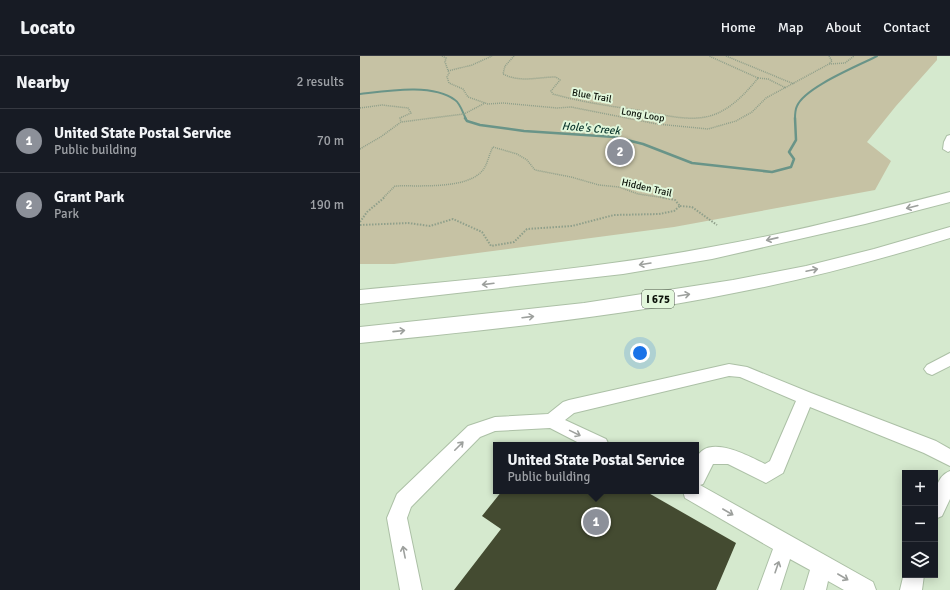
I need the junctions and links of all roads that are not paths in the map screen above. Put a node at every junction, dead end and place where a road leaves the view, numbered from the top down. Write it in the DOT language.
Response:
graph roads {
  1 [pos="950,138"];
  2 [pos="948,149"];
  3 [pos="950,197"];
  4 [pos="950,232"];
  5 [pos="360,297"];
  6 [pos="360,335"];
  7 [pos="950,358"];
  8 [pos="932,369"];
  9 [pos="805,398"];
  10 [pos="551,421"];
  11 [pos="594,442"];
  12 [pos="950,458"];
  13 [pos="699,477"];
  14 [pos="950,480"];
  15 [pos="699,491"];
  16 [pos="937,506"];
  17 [pos="785,544"];
  18 [pos="822,566"];
  19 [pos="913,578"];
  20 [pos="411,590"];
  21 [pos="769,590"];
  22 [pos="815,590"];
  23 [pos="865,590"];
  24 [pos="911,590"];
  1 -- 2 [label="street"];
  3 -- 5 [label="highway, one-way"];
  6 -- 4 [label="highway, I 675, one-way"];
  7 -- 8 [label="street"];
  9 -- 10 [label="street"];
  9 -- 12 [label="street"];
  9 -- 13 [label="street"];
  10 -- 11 [label="street, one-way"];
  20 -- 10 [label="street, one-way"];
  14 -- 16 [label="street"];
  15 -- 17 [label="street, one-way"];
  17 -- 18 [label="street"];
  21 -- 17 [label="street, one-way"];
  18 -- 22 [label="street"];
  18 -- 23 [label="street, one-way"];
  19 -- 24 [label="street"];
}
